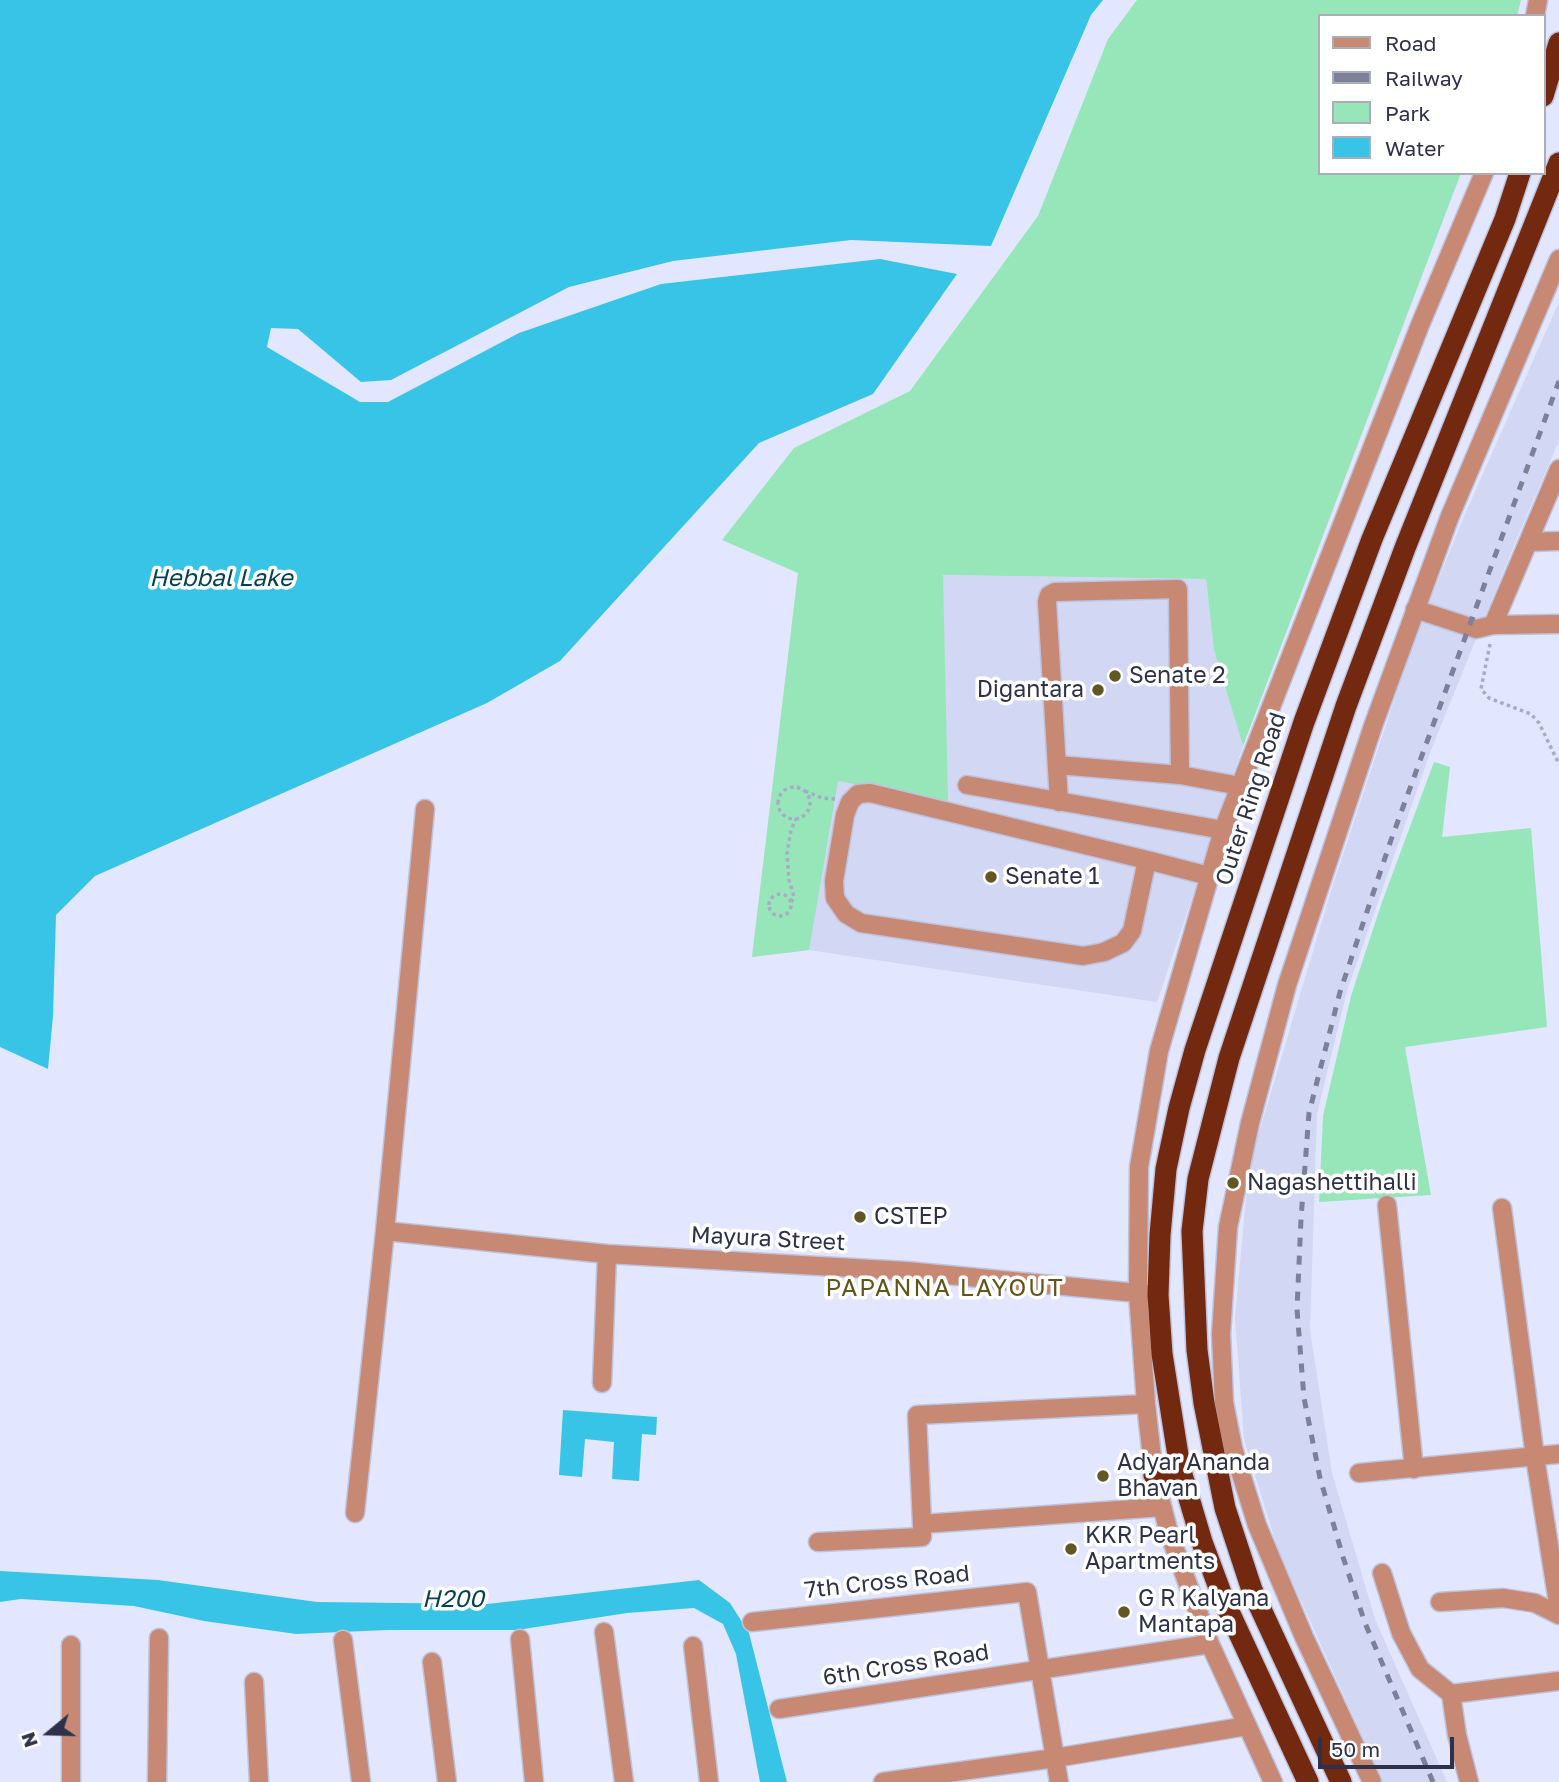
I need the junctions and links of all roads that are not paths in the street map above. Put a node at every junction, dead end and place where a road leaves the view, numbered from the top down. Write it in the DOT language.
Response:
graph roads {
  1 [pos="1559,43"];
  2 [pos="1545,89"];
  3 [pos="1559,163"];
  4 [pos="1483,175"];
  5 [pos="1519,175"];
  6 [pos="1559,259"];
  7 [pos="1559,469"];
  8 [pos="1559,541"];
  9 [pos="1529,542"];
  10 [pos="1415,609"];
  11 [pos="1559,624"];
  12 [pos="1493,625"];
  13 [pos="1057,765"];
  14 [pos="1180,775"];
  15 [pos="967,785"];
  16 [pos="1240,786"];
  17 [pos="1059,802"];
  18 [pos="425,810"];
  19 [pos="1223,830"];
  20 [pos="1147,860"];
  21 [pos="1209,876"];
  22 [pos="1387,1205"];
  23 [pos="1502,1208"];
  24 [pos="385,1231"];
  25 [pos="607,1254"];
  26 [pos="1148,1294"];
  27 [pos="602,1383"];
  28 [pos="1214,1402"];
  29 [pos="1146,1404"];
  30 [pos="1559,1454"];
  31 [pos="1535,1457"];
  32 [pos="1181,1468"];
  33 [pos="1414,1469"];
  34 [pos="1359,1473"];
  35 [pos="1154,1475"];
  36 [pos="1162,1507"];
  37 [pos="355,1513"];
  38 [pos="922,1524"];
  39 [pos="818,1542"];
  40 [pos="1382,1573"];
  41 [pos="1440,1602"];
  42 [pos="1559,1609"];
  43 [pos="1559,1615"];
  44 [pos="752,1622"];
  45 [pos="604,1632"];
  46 [pos="159,1638"];
  47 [pos="520,1639"];
  48 [pos="342,1640"];
  49 [pos="1210,1644"];
  50 [pos="71,1645"];
  51 [pos="693,1646"];
  52 [pos="432,1662"];
  53 [pos="1040,1670"];
  54 [pos="1559,1681"];
  55 [pos="254,1682"];
  56 [pos="1451,1694"];
  57 [pos="779,1709"];
  58 [pos="1247,1726"];
  59 [pos="1055,1758"];
  60 [pos="71,1782"];
  61 [pos="157,1782"];
  62 [pos="259,1782"];
  63 [pos="361,1782"];
  64 [pos="447,1782"];
  65 [pos="534,1782"];
  66 [pos="624,1782"];
  67 [pos="709,1782"];
  68 [pos="883,1782"];
  69 [pos="1059,1782"];
  70 [pos="1273,1782"];
  71 [pos="1308,1782"];
  72 [pos="1341,1782"];
  73 [pos="1372,1782"];
  74 [pos="1469,1782"];
  1 -- 2 [label="highway"];
  3 -- 28 [label="highway"];
  4 -- 16 [label="street"];
  5 -- 26 [label="highway, Outer Ring Road"];
  6 -- 10 [label="street"];
  7 -- 9 [label="street"];
  8 -- 9 [label="street"];
  9 -- 12 [label="street"];
  10 -- 12 [label="street"];
  10 -- 28 [label="street"];
  11 -- 12 [label="street"];
  13 -- 14 [label="street"];
  13 -- 14 [label="street"];
  13 -- 17 [label="street"];
  14 -- 16 [label="street"];
  15 -- 17 [label="street"];
  16 -- 19 [label="street"];
  17 -- 19 [label="street"];
  18 -- 24 [label="street"];
  19 -- 21 [label="street"];
  20 -- 20 [label="street"];
  20 -- 21 [label="street"];
  21 -- 26 [label="street"];
  22 -- 33 [label="street"];
  23 -- 31 [label="street"];
  24 -- 25 [label="street, Mayura Street"];
  24 -- 37 [label="street"];
  25 -- 26 [label="street, Mayura Street"];
  25 -- 27 [label="street"];
  26 -- 29 [label="street"];
  26 -- 32 [label="highway, Outer Ring Road"];
  28 -- 72 [label="highway"];
  28 -- 73 [label="street"];
  29 -- 35 [label="street"];
  29 -- 38 [label="street"];
  30 -- 31 [label="street"];
  31 -- 33 [label="street"];
  31 -- 42 [label="street"];
  32 -- 35 [label="highway"];
  32 -- 71 [label="highway, Outer Ring Road"];
  33 -- 34 [label="street"];
  35 -- 36 [label="street"];
  36 -- 38 [label="street"];
  36 -- 49 [label="street"];
  38 -- 39 [label="street"];
  40 -- 56 [label="street"];
  41 -- 43 [label="street"];
  44 -- 53 [label="street, 7th Cross Road"];
  45 -- 66 [label="street"];
  46 -- 61 [label="street"];
  47 -- 65 [label="street"];
  48 -- 63 [label="street"];
  49 -- 53 [label="street, 6th Cross Road"];
  49 -- 58 [label="street"];
  50 -- 60 [label="street"];
  51 -- 67 [label="street"];
  52 -- 64 [label="street"];
  53 -- 57 [label="street, 6th Cross Road"];
  53 -- 59 [label="street"];
  54 -- 56 [label="street"];
  55 -- 62 [label="street"];
  56 -- 74 [label="street"];
  58 -- 59 [label="street"];
  58 -- 70 [label="street"];
  59 -- 68 [label="street"];
  59 -- 69 [label="street"];
}
